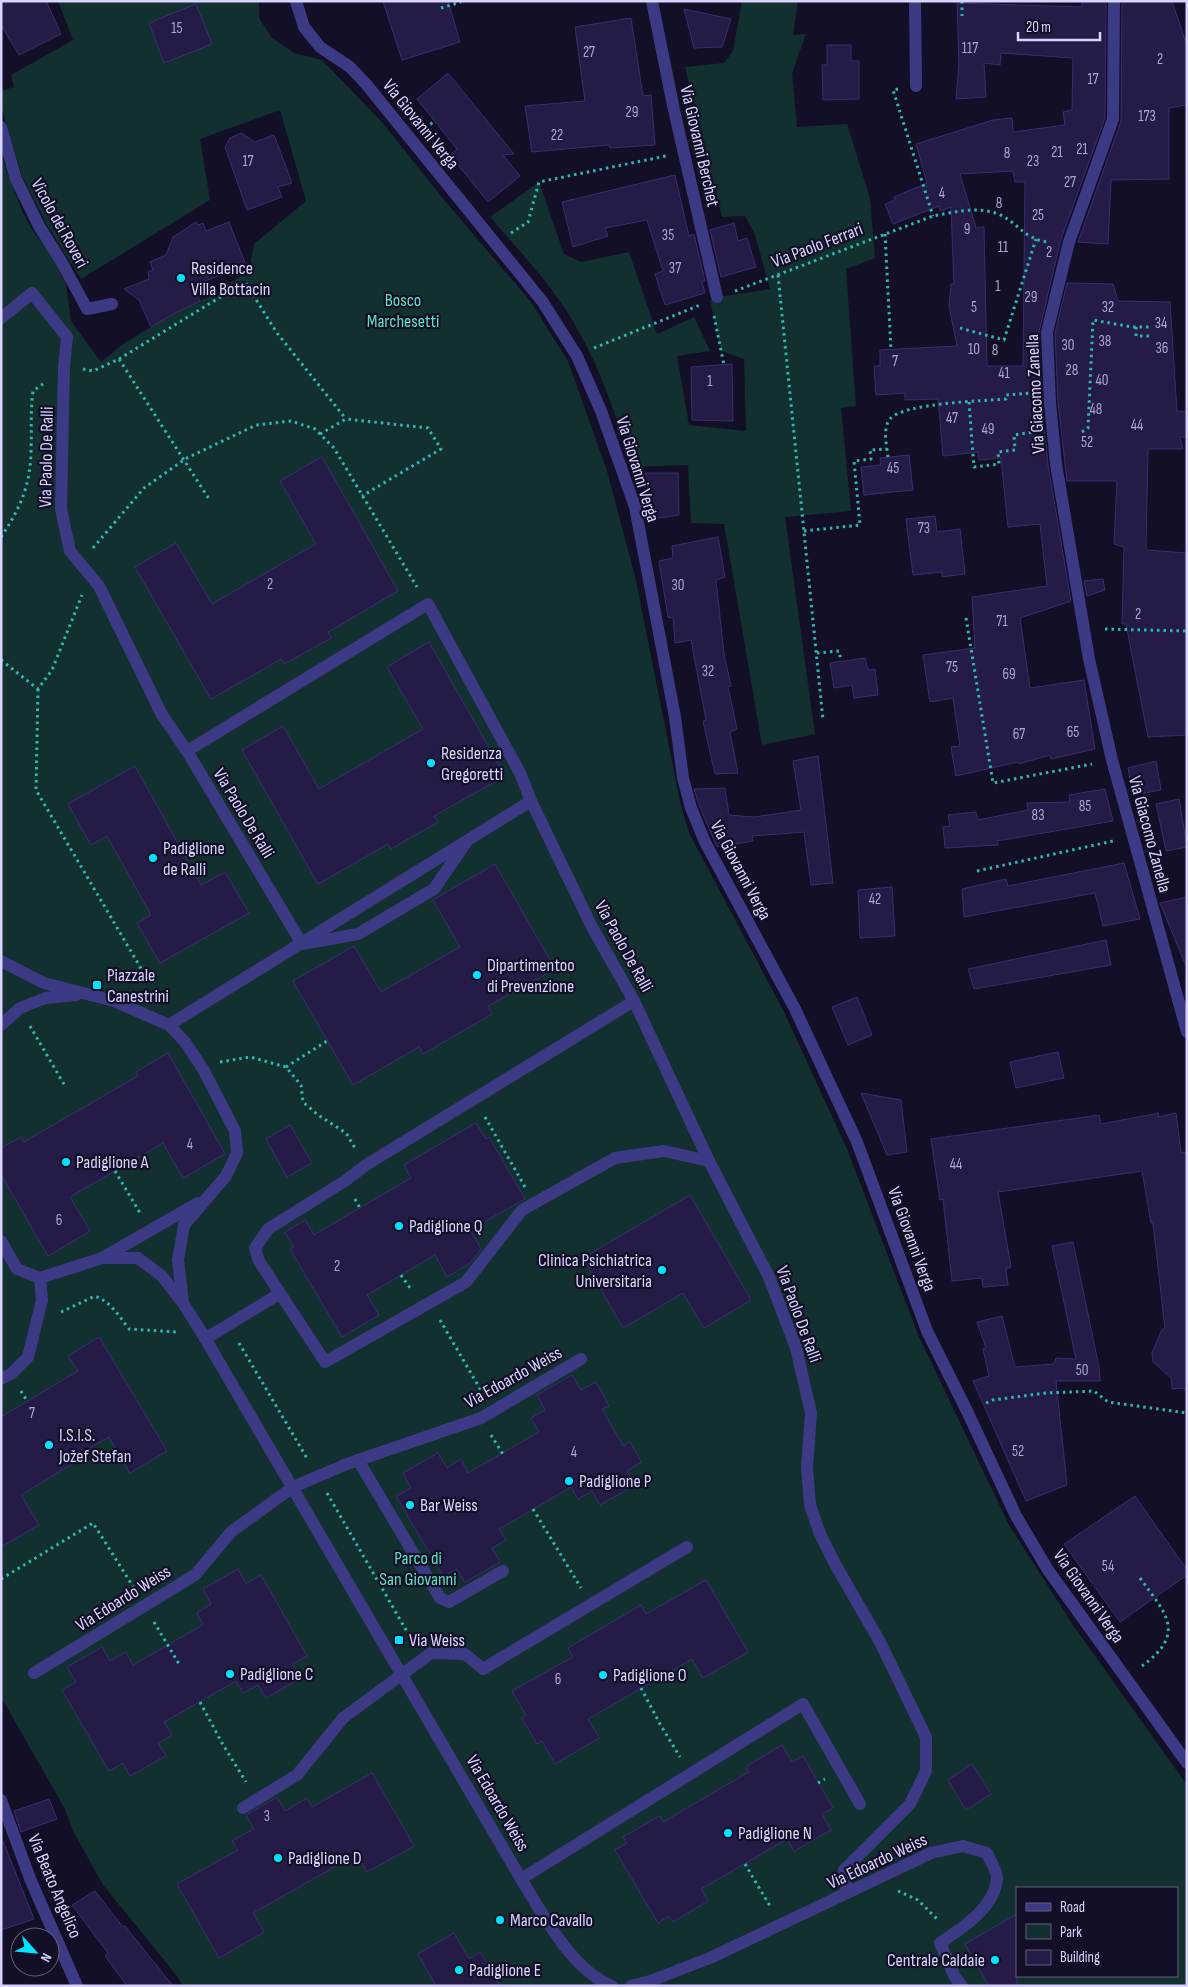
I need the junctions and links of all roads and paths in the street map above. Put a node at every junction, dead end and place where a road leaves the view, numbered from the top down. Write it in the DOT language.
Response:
graph roads {
  1 [pos="296,1"];
  2 [pos="652,1"];
  3 [pos="915,1"];
  4 [pos="962,1"];
  5 [pos="1114,1"];
  6 [pos="461,2"];
  7 [pos="441,8"];
  8 [pos="962,16"];
  9 [pos="916,86"];
  10 [pos="1,127"];
  11 [pos="683,152"];
  12 [pos="933,216"];
  13 [pos="885,234"];
  14 [pos="1036,239"];
  15 [pos="1070,242"];
  16 [pos="496,243"];
  17 [pos="778,275"];
  18 [pos="714,299"];
  19 [pos="112,304"];
  20 [pos="1,318"];
  21 [pos="1136,327"];
  22 [pos="1151,327"];
  23 [pos="960,328"];
  24 [pos="1152,336"];
  25 [pos="890,350"];
  26 [pos="576,356"];
  27 [pos="119,359"];
  28 [pos="724,365"];
  29 [pos="64,367"];
  30 [pos="1049,391"];
  31 [pos="969,402"];
  32 [pos="346,419"];
  33 [pos="1052,429"];
  34 [pos="1082,432"];
  35 [pos="320,434"];
  36 [pos="887,449"];
  37 [pos="888,457"];
  38 [pos="185,459"];
  39 [pos="362,496"];
  40 [pos="209,499"];
  41 [pos="804,531"];
  42 [pos="1,537"];
  43 [pos="86,570"];
  44 [pos="428,604"];
  45 [pos="966,618"];
  46 [pos="1084,629"];
  47 [pos="1187,631"];
  48 [pos="816,653"];
  49 [pos="1,660"];
  50 [pos="841,661"];
  51 [pos="38,690"];
  52 [pos="824,720"];
  53 [pos="187,751"];
  54 [pos="1112,760"];
  55 [pos="531,801"];
  56 [pos="1133,837"];
  57 [pos="467,841"];
  58 [pos="978,871"];
  59 [pos="302,944"];
  60 [pos="1,961"];
  61 [pos="149,982"];
  62 [pos="83,995"];
  63 [pos="634,1001"];
  64 [pos="20,1008"];
  65 [pos="1,1025"];
  66 [pos="169,1025"];
  67 [pos="1187,1032"];
  68 [pos="327,1041"];
  69 [pos="286,1068"];
  70 [pos="203,1069"];
  71 [pos="65,1086"];
  72 [pos="486,1119"];
  73 [pos="346,1133"];
  74 [pos="709,1160"];
  75 [pos="115,1171"];
  76 [pos="353,1196"];
  77 [pos="206,1198"];
  78 [pos="534,1203"];
  79 [pos="360,1208"];
  80 [pos="150,1230"];
  81 [pos="1,1241"];
  82 [pos="102,1258"];
  83 [pos="40,1278"];
  84 [pos="279,1294"];
  85 [pos="183,1303"];
  86 [pos="438,1317"];
  87 [pos="34,1332"];
  88 [pos="203,1336"];
  89 [pos="581,1358"];
  90 [pos="1,1379"];
  91 [pos="476,1380"];
  92 [pos="20,1389"];
  93 [pos="27,1401"];
  94 [pos="967,1411"];
  95 [pos="1187,1413"];
  96 [pos="491,1436"];
  97 [pos="504,1456"];
  98 [pos="358,1460"];
  99 [pos="293,1487"];
  100 [pos="533,1510"];
  101 [pos="687,1547"];
  102 [pos="503,1571"];
  103 [pos="126,1575"];
  104 [pos="1140,1578"];
  105 [pos="1,1579"];
  106 [pos="583,1590"];
  107 [pos="156,1626"];
  108 [pos="179,1664"];
  109 [pos="34,1673"];
  110 [pos="402,1674"];
  111 [pos="1126,1678"];
  112 [pos="641,1688"];
  113 [pos="200,1702"];
  114 [pos="678,1753"];
  115 [pos="1187,1763"];
  116 [pos="246,1783"];
  117 [pos="1,1800"];
  118 [pos="860,1804"];
  119 [pos="243,1808"];
  120 [pos="745,1864"];
  121 [pos="521,1879"];
  122 [pos="847,1893"];
  123 [pos="908,1896"];
  124 [pos="781,1925"];
  125 [pos="953,1934"];
  126 [pos="77,1986"];
  127 [pos="612,1986"];
  128 [pos="631,1986"];
  129 [pos="962,1986"];
  1 -- 16 [label="street, Via Giovanni Verga"];
  2 -- 11 [label="street, Via Giovanni Berchet"];
  3 -- 9 [label="street"];
  4 -- 8 [label="path"];
  5 -- 15 [label="street, Via Giacomo Zanella"];
  6 -- 7 [label="path"];
  9 -- 12 [label="path"];
  10 -- 19 [label="street, Vicolo dei Roveri"];
  11 -- 16 [label="path"];
  11 -- 18 [label="street, Via Giovanni Berchet"];
  12 -- 13 [label="path, Via Paolo Ferrari"];
  12 -- 14 [label="path, Via Paolo Ferrari"];
  13 -- 17 [label="path, Via Paolo Ferrari"];
  13 -- 25 [label="path"];
  14 -- 15 [label="path, Via Paolo Ferrari"];
  14 -- 23 [label="path"];
  15 -- 30 [label="street, Via Giacomo Zanella"];
  16 -- 26 [label="street, Via Giovanni Verga"];
  17 -- 18 [label="path, Via Paolo Ferrari"];
  17 -- 41 [label="path"];
  18 -- 26 [label="path, Via Paolo Ferrari"];
  18 -- 28 [label="path"];
  20 -- 29 [label="street, Via Paolo De Ralli"];
  21 -- 22 [label="path"];
  21 -- 24 [label="path"];
  21 -- 34 [label="path"];
  26 -- 94 [label="street, Via Giovanni Verga"];
  27 -- 29 [label="path"];
  27 -- 32 [label="path"];
  27 -- 38 [label="path"];
  29 -- 42 [label="path"];
  29 -- 43 [label="street, Via Paolo De Ralli"];
  30 -- 31 [label="path"];
  30 -- 33 [label="street, Via Giacomo Zanella"];
  31 -- 33 [label="path"];
  31 -- 36 [label="path"];
  32 -- 35 [label="path"];
  32 -- 39 [label="path"];
  33 -- 46 [label="street, Via Giacomo Zanella"];
  35 -- 38 [label="path"];
  35 -- 39 [label="path"];
  36 -- 37 [label="path"];
  36 -- 41 [label="path"];
  38 -- 40 [label="path"];
  38 -- 43 [label="path"];
  39 -- 44 [label="path"];
  41 -- 48 [label="path"];
  43 -- 51 [label="path"];
  43 -- 53 [label="street, Via Paolo De Ralli"];
  44 -- 53 [label="street"];
  44 -- 55 [label="street, Via Paolo De Ralli"];
  45 -- 54 [label="path, Via Giacomo Zanella"];
  46 -- 47 [label="path"];
  46 -- 54 [label="street, Via Giacomo Zanella"];
  48 -- 50 [label="path"];
  48 -- 52 [label="path"];
  49 -- 51 [label="path"];
  51 -- 61 [label="path"];
  53 -- 59 [label="street, Via Paolo De Ralli"];
  54 -- 56 [label="street, Via Giacomo Zanella"];
  55 -- 57 [label="street"];
  55 -- 63 [label="street, Via Paolo De Ralli"];
  56 -- 58 [label="path"];
  56 -- 67 [label="street, Via Giacomo Zanella"];
  57 -- 59 [label="street"];
  57 -- 59 [label="street"];
  59 -- 66 [label="street"];
  60 -- 62 [label="street"];
  62 -- 64 [label="street"];
  62 -- 66 [label="street"];
  63 -- 74 [label="street, Via Paolo De Ralli"];
  63 -- 84 [label="street"];
  64 -- 65 [label="street"];
  64 -- 71 [label="path"];
  66 -- 70 [label="street"];
  68 -- 69 [label="path"];
  69 -- 70 [label="path"];
  69 -- 73 [label="path"];
  70 -- 77 [label="street"];
  72 -- 78 [label="path"];
  74 -- 78 [label="street"];
  74 -- 122 [label="street, Via Paolo De Ralli"];
  75 -- 80 [label="path"];
  76 -- 79 [label="path"];
  77 -- 80 [label="street"];
  77 -- 85 [label="street"];
  78 -- 84 [label="street"];
  80 -- 82 [label="street"];
  81 -- 83 [label="street"];
  82 -- 83 [label="street"];
  82 -- 85 [label="street, Via Edoardo Weiss"];
  83 -- 87 [label="street"];
  84 -- 88 [label="street"];
  85 -- 88 [label="street, Via Edoardo Weiss"];
  86 -- 91 [label="path"];
  87 -- 88 [label="path"];
  87 -- 90 [label="street"];
  88 -- 99 [label="street, Via Edoardo Weiss"];
  89 -- 98 [label="street, Via Edoardo Weiss"];
  92 -- 93 [label="path"];
  94 -- 95 [label="path"];
  94 -- 111 [label="street, Via Giovanni Verga"];
  96 -- 97 [label="path"];
  98 -- 99 [label="street, Via Edoardo Weiss"];
  98 -- 102 [label="street"];
  99 -- 109 [label="street, Via Edoardo Weiss"];
  99 -- 110 [label="street, Via Edoardo Weiss"];
  100 -- 106 [label="path"];
  101 -- 110 [label="street"];
  103 -- 105 [label="path"];
  104 -- 111 [label="path"];
  107 -- 108 [label="path"];
  110 -- 119 [label="street"];
  110 -- 121 [label="street, Via Edoardo Weiss"];
  111 -- 115 [label="street, Via Giovanni Verga"];
  112 -- 114 [label="path"];
  113 -- 116 [label="path"];
  117 -- 126 [label="street, Via Beato Angelico"];
  118 -- 121 [label="street"];
  120 -- 124 [label="path"];
  121 -- 127 [label="street, Via Edoardo Weiss"];
  122 -- 124 [label="street, Via Edoardo Weiss"];
  122 -- 125 [label="street, Via Edoardo Weiss"];
  123 -- 125 [label="path"];
  124 -- 128 [label="street, Via Edoardo Weiss"];
  125 -- 129 [label="street, Via Edoardo Weiss"];
}
